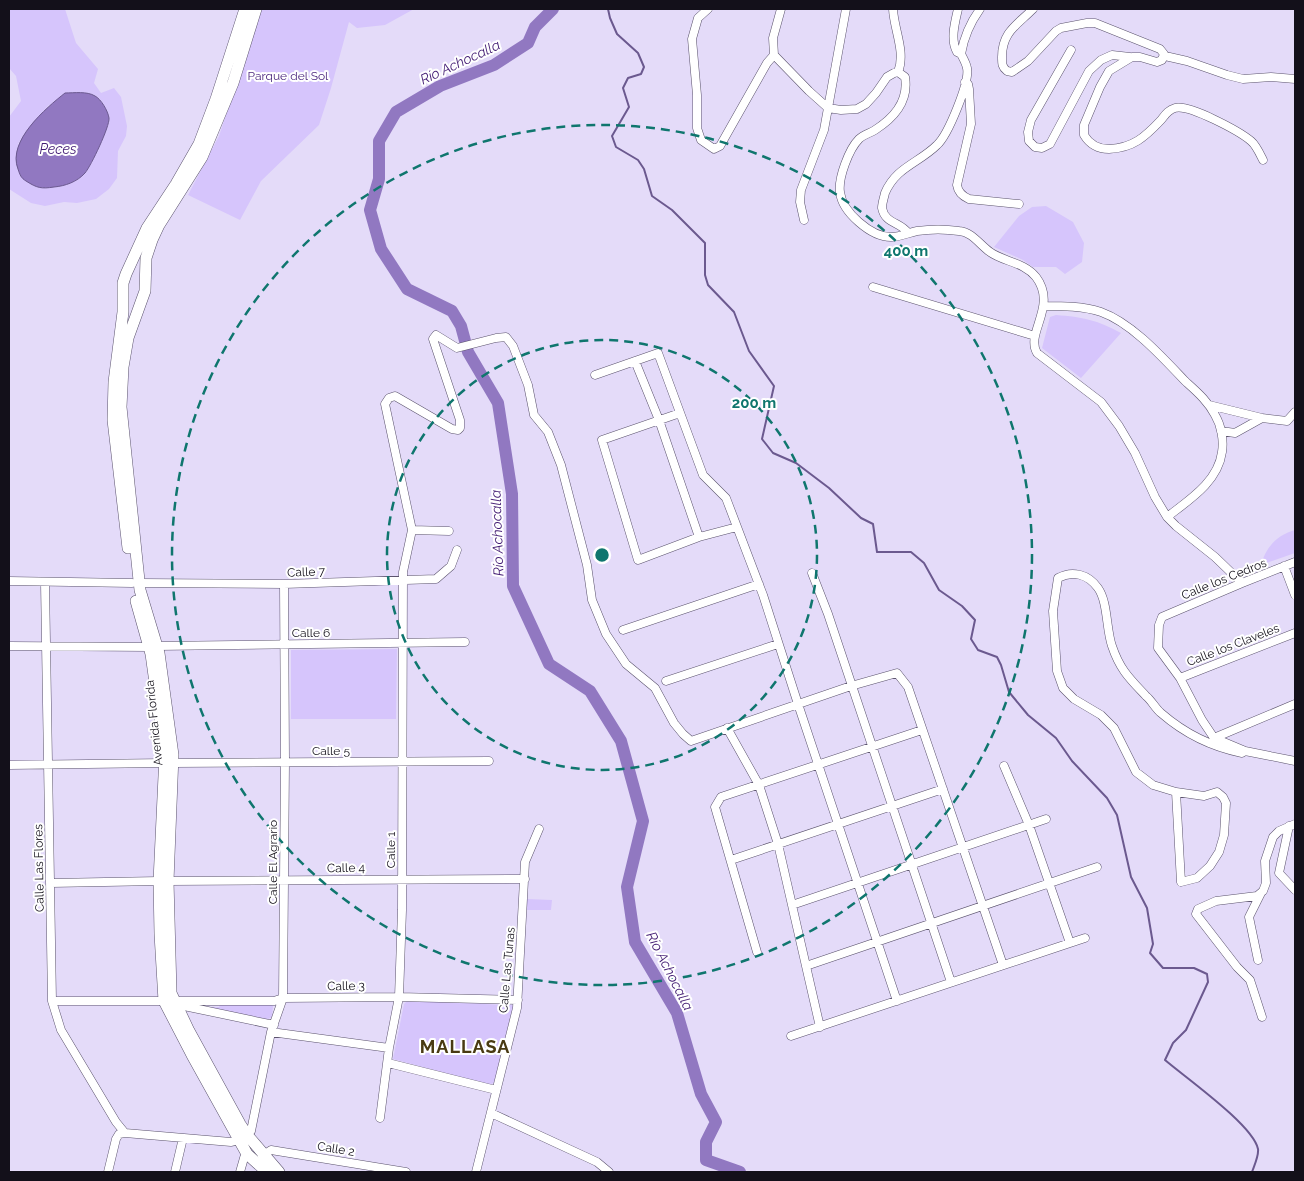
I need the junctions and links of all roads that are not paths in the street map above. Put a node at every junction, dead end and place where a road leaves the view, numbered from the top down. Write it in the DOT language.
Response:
graph roads {
  1 [pos="245,9"];
  2 [pos="256,9"];
  3 [pos="708,9"];
  4 [pos="781,9"];
  5 [pos="846,9"];
  6 [pos="894,9"];
  7 [pos="958,9"];
  8 [pos="980,9"];
  9 [pos="1033,9"];
  10 [pos="1071,50"];
  11 [pos="961,54"];
  12 [pos="774,55"];
  13 [pos="1164,56"];
  14 [pos="1132,57"];
  15 [pos="898,72"];
  16 [pos="1295,79"];
  17 [pos="965,82"];
  18 [pos="828,108"];
  19 [pos="1263,160"];
  20 [pos="1019,204"];
  21 [pos="804,220"];
  22 [pos="908,234"];
  23 [pos="130,267"];
  24 [pos="146,271"];
  25 [pos="873,287"];
  26 [pos="123,302"];
  27 [pos="140,305"];
  28 [pos="1044,306"];
  29 [pos="1035,336"];
  30 [pos="635,362"];
  31 [pos="595,375"];
  32 [pos="1209,405"];
  33 [pos="1295,412"];
  34 [pos="680,413"];
  35 [pos="1262,418"];
  36 [pos="659,420"];
  37 [pos="1221,431"];
  38 [pos="1167,516"];
  39 [pos="737,527"];
  40 [pos="412,530"];
  41 [pos="449,531"];
  42 [pos="699,537"];
  43 [pos="457,550"];
  44 [pos="1295,562"];
  45 [pos="1284,566"];
  46 [pos="812,573"];
  47 [pos="9,581"];
  48 [pos="403,581"];
  49 [pos="45,583"];
  50 [pos="136,583"];
  51 [pos="1242,583"];
  52 [pos="284,584"];
  53 [pos="759,584"];
  54 [pos="1295,595"];
  55 [pos="623,630"];
  56 [pos="1295,633"];
  57 [pos="464,642"];
  58 [pos="284,644"];
  59 [pos="404,644"];
  60 [pos="778,644"];
  61 [pos="9,646"];
  62 [pos="46,646"];
  63 [pos="153,647"];
  64 [pos="1180,678"];
  65 [pos="666,681"];
  66 [pos="852,686"];
  67 [pos="798,704"];
  68 [pos="1295,704"];
  69 [pos="727,728"];
  70 [pos="922,730"];
  71 [pos="1214,738"];
  72 [pos="872,747"];
  73 [pos="1245,751"];
  74 [pos="489,761"];
  75 [pos="1295,761"];
  76 [pos="285,762"];
  77 [pos="402,762"];
  78 [pos="49,763"];
  79 [pos="169,763"];
  80 [pos="9,765"];
  81 [pos="818,765"];
  82 [pos="1004,766"];
  83 [pos="759,785"];
  84 [pos="943,789"];
  85 [pos="1176,792"];
  86 [pos="892,806"];
  87 [pos="1046,819"];
  88 [pos="838,824"];
  89 [pos="1029,825"];
  90 [pos="1292,825"];
  91 [pos="539,828"];
  92 [pos="778,844"];
  93 [pos="962,847"];
  94 [pos="731,860"];
  95 [pos="912,864"];
  96 [pos="1097,867"];
  97 [pos="402,879"];
  98 [pos="525,879"];
  99 [pos="284,880"];
  100 [pos="164,881"];
  101 [pos="51,883"];
  102 [pos="858,883"];
  103 [pos="1050,883"];
  104 [pos="1295,890"];
  105 [pos="1261,892"];
  106 [pos="792,905"];
  107 [pos="983,906"];
  108 [pos="932,923"];
  109 [pos="1085,938"];
  110 [pos="878,941"];
  111 [pos="1070,943"];
  112 [pos="758,952"];
  113 [pos="1258,960"];
  114 [pos="1003,965"];
  115 [pos="806,966"];
  116 [pos="952,982"];
  117 [pos="400,997"];
  118 [pos="284,998"];
  119 [pos="518,1000"];
  120 [pos="52,1001"];
  121 [pos="169,1001"];
  122 [pos="897,1001"];
  123 [pos="1262,1017"];
  124 [pos="820,1027"];
  125 [pos="272,1028"];
  126 [pos="791,1036"];
  127 [pos="389,1048"];
  128 [pos="388,1062"];
  129 [pos="496,1090"];
  130 [pos="491,1113"];
  131 [pos="380,1118"];
  132 [pos="125,1133"];
  133 [pos="183,1138"];
  134 [pos="243,1138"];
  135 [pos="255,1154"];
  136 [pos="108,1172"];
  137 [pos="175,1172"];
  138 [pos="240,1172"];
  139 [pos="267,1172"];
  140 [pos="280,1172"];
  141 [pos="406,1172"];
  142 [pos="476,1172"];
  143 [pos="609,1172"];
  1 -- 23 [label="main road, Avenida Florida"];
  2 -- 24 [label="main road, Avenida Florida"];
  3 -- 12 [label="street"];
  4 -- 12 [label="street"];
  5 -- 18 [label="street"];
  6 -- 15 [label="street"];
  7 -- 11 [label="street"];
  8 -- 11 [label="street"];
  9 -- 13 [label="street"];
  10 -- 14 [label="street"];
  11 -- 17 [label="street"];
  12 -- 18 [label="street"];
  13 -- 14 [label="street"];
  13 -- 16 [label="street"];
  14 -- 19 [label="street"];
  15 -- 18 [label="street"];
  15 -- 22 [label="street"];
  17 -- 20 [label="street"];
  17 -- 22 [label="street"];
  18 -- 21 [label="street"];
  22 -- 28 [label="street"];
  23 -- 24 [label="main road"];
  23 -- 26 [label="main road, Avenida Florida"];
  24 -- 27 [label="main road, Avenida Florida"];
  25 -- 29 [label="street"];
  26 -- 27 [label="main road"];
  26 -- 50 [label="main road, Avenida Florida"];
  27 -- 50 [label="main road, Avenida Florida"];
  28 -- 29 [label="street"];
  28 -- 32 [label="street"];
  29 -- 38 [label="street"];
  30 -- 31 [label="street"];
  30 -- 34 [label="street"];
  30 -- 36 [label="street"];
  32 -- 35 [label="street"];
  32 -- 37 [label="street"];
  33 -- 35 [label="street"];
  34 -- 36 [label="street"];
  34 -- 39 [label="street"];
  35 -- 37 [label="street"];
  36 -- 42 [label="street"];
  36 -- 42 [label="street"];
  37 -- 38 [label="street"];
  38 -- 51 [label="street"];
  39 -- 42 [label="street"];
  39 -- 53 [label="street"];
  40 -- 41 [label="street"];
  40 -- 48 [label="street, Calle 1"];
  40 -- 69 [label="street"];
  43 -- 48 [label="street, Calle 7"];
  44 -- 45 [label="street, Calle los Cedros"];
  45 -- 51 [label="street, Calle los Cedros"];
  45 -- 54 [label="street"];
  46 -- 66 [label="street"];
  47 -- 49 [label="street, Calle 7"];
  48 -- 52 [label="street, Calle 7"];
  48 -- 59 [label="street, Calle 1"];
  49 -- 50 [label="street, Calle 7"];
  49 -- 62 [label="street, Calle Las Flores"];
  50 -- 52 [label="street, Calle 7"];
  50 -- 63 [label="main road, Avenida Florida"];
  51 -- 64 [label="street, Calle los Cedros"];
  52 -- 58 [label="street, Calle El Agrario"];
  53 -- 55 [label="street"];
  53 -- 60 [label="street"];
  56 -- 64 [label="street, Calle los Claveles"];
  57 -- 59 [label="street, Calle 6"];
  58 -- 59 [label="street, Calle 6"];
  58 -- 63 [label="street, Calle 6"];
  58 -- 76 [label="street, Calle El Agrario"];
  59 -- 77 [label="street, Calle 1"];
  60 -- 65 [label="street"];
  60 -- 67 [label="street"];
  61 -- 62 [label="street, Calle 6"];
  62 -- 63 [label="street, Calle 6"];
  62 -- 78 [label="street, Calle Las Flores"];
  63 -- 79 [label="main road, Avenida Florida"];
  64 -- 71 [label="street"];
  66 -- 67 [label="street"];
  66 -- 70 [label="street"];
  66 -- 72 [label="street"];
  67 -- 69 [label="street"];
  67 -- 81 [label="street"];
  68 -- 71 [label="street"];
  69 -- 83 [label="street"];
  70 -- 72 [label="street"];
  70 -- 84 [label="street"];
  71 -- 73 [label="street"];
  72 -- 81 [label="street"];
  72 -- 86 [label="street"];
  73 -- 75 [label="street"];
  73 -- 85 [label="street"];
  74 -- 77 [label="street, Calle 5"];
  76 -- 77 [label="street, Calle 5"];
  76 -- 79 [label="street, Calle 5"];
  76 -- 99 [label="street, Calle El Agrario"];
  77 -- 97 [label="street, Calle 1"];
  78 -- 79 [label="street, Calle 5"];
  78 -- 80 [label="street, Calle 5"];
  78 -- 101 [label="street, Calle Las Flores"];
  79 -- 100 [label="main road, Avenida Florida"];
  81 -- 83 [label="street"];
  81 -- 88 [label="street"];
  82 -- 89 [label="street"];
  83 -- 92 [label="street"];
  83 -- 94 [label="street"];
  84 -- 86 [label="street"];
  84 -- 93 [label="street"];
  85 -- 85 [label="street"];
  86 -- 88 [label="street"];
  86 -- 95 [label="street"];
  87 -- 89 [label="street"];
  88 -- 92 [label="street"];
  88 -- 102 [label="street"];
  89 -- 93 [label="street"];
  89 -- 103 [label="street"];
  90 -- 104 [label="street"];
  90 -- 105 [label="street"];
  91 -- 98 [label="street, Calle Las Tunas"];
  92 -- 94 [label="street"];
  92 -- 106 [label="street"];
  93 -- 95 [label="street"];
  93 -- 107 [label="street"];
  94 -- 112 [label="street"];
  95 -- 102 [label="street"];
  95 -- 108 [label="street"];
  96 -- 103 [label="street"];
  97 -- 98 [label="street, Calle 4"];
  97 -- 99 [label="street, Calle 4"];
  97 -- 117 [label="street, Calle 1"];
  98 -- 119 [label="street, Calle Las Tunas"];
  99 -- 100 [label="street, Calle 4"];
  99 -- 118 [label="street, Calle El Agrario"];
  100 -- 101 [label="street, Calle 4"];
  100 -- 121 [label="main road, Avenida Florida"];
  101 -- 120 [label="street, Calle Las Flores"];
  102 -- 106 [label="street"];
  102 -- 110 [label="street"];
  103 -- 107 [label="street"];
  103 -- 111 [label="street"];
  105 -- 113 [label="street"];
  105 -- 123 [label="street"];
  106 -- 115 [label="street"];
  107 -- 108 [label="street"];
  107 -- 114 [label="street"];
  108 -- 110 [label="street"];
  108 -- 116 [label="street"];
  109 -- 111 [label="street"];
  110 -- 115 [label="street"];
  110 -- 122 [label="street"];
  111 -- 114 [label="street"];
  114 -- 116 [label="street"];
  115 -- 124 [label="street"];
  116 -- 122 [label="street"];
  117 -- 118 [label="street, Calle 3"];
  117 -- 119 [label="street, Calle 3"];
  117 -- 127 [label="street, Calle 1"];
  118 -- 121 [label="street, Calle 3"];
  118 -- 125 [label="street, Calle El Agrario"];
  119 -- 129 [label="street, Calle Las Tunas"];
  120 -- 121 [label="street, Calle 3"];
  120 -- 132 [label="street, Calle Las Flores"];
  121 -- 125 [label="street"];
  121 -- 134 [label="main road, Avenida Florida"];
  122 -- 124 [label="street"];
  124 -- 126 [label="street"];
  125 -- 127 [label="street"];
  125 -- 134 [label="street, Calle El Agrario"];
  127 -- 128 [label="street, Calle 1"];
  128 -- 129 [label="street"];
  128 -- 131 [label="street, Calle 1"];
  129 -- 130 [label="street, Calle Las Tunas"];
  130 -- 142 [label="street, Calle Las Tunas"];
  130 -- 143 [label="street"];
  132 -- 133 [label="street"];
  132 -- 136 [label="street"];
  133 -- 134 [label="street"];
  133 -- 137 [label="street"];
  134 -- 135 [label="main road, Avenida Florida"];
  135 -- 138 [label="street"];
  135 -- 139 [label="main road, Avenida Florida"];
  135 -- 140 [label="main road, Avenida Florida"];
  135 -- 141 [label="street, Calle 2"];
}
